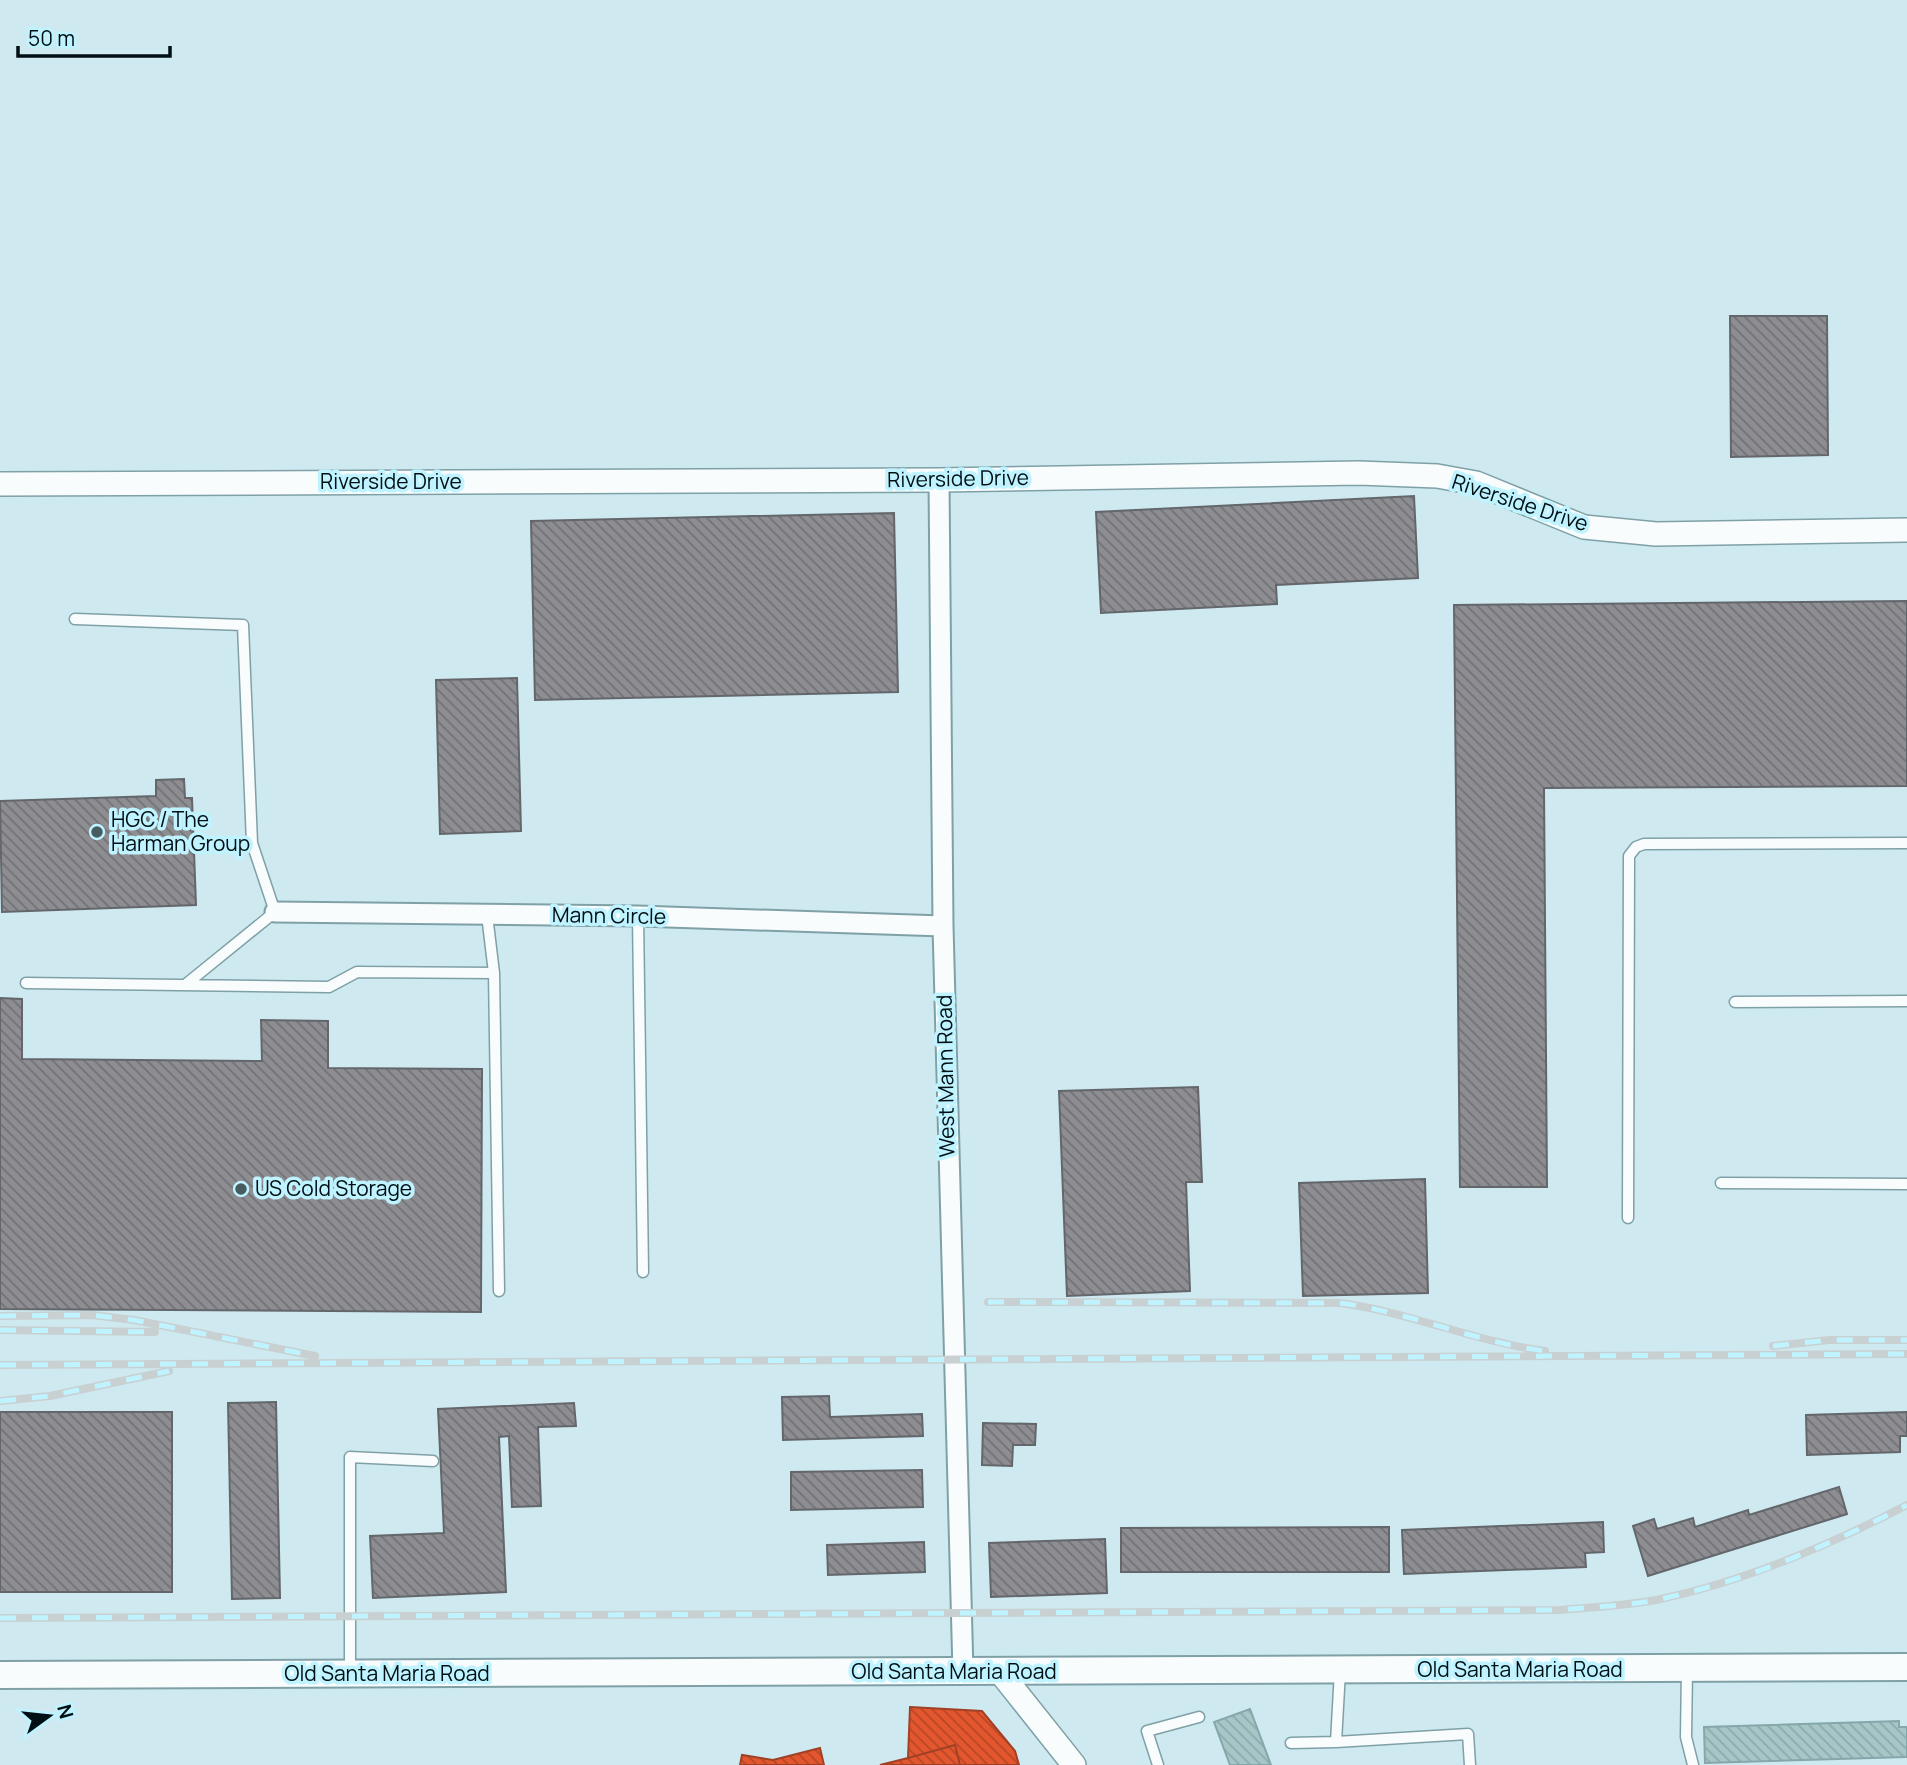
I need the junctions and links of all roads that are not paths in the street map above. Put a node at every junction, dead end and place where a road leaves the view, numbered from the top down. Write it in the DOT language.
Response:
graph roads {
  1 [pos="939,480"];
  2 [pos="0,484"];
  3 [pos="1907,530"];
  4 [pos="75,619"];
  5 [pos="1907,843"];
  6 [pos="275,912"];
  7 [pos="487,915"];
  8 [pos="638,916"];
  9 [pos="943,926"];
  10 [pos="494,973"];
  11 [pos="26,983"];
  12 [pos="185,985"];
  13 [pos="1735,1002"];
  14 [pos="1907,1002"];
  15 [pos="1721,1183"];
  16 [pos="1907,1184"];
  17 [pos="1628,1218"];
  18 [pos="643,1272"];
  19 [pos="499,1291"];
  20 [pos="433,1461"];
  21 [pos="1907,1667"];
  22 [pos="1687,1669"];
  23 [pos="1340,1671"];
  24 [pos="963,1672"];
  25 [pos="1000,1672"];
  26 [pos="350,1674"];
  27 [pos="0,1675"];
  28 [pos="1199,1717"];
  29 [pos="1336,1742"];
  30 [pos="1291,1744"];
  31 [pos="1074,1765"];
  32 [pos="1158,1765"];
  33 [pos="1470,1765"];
  34 [pos="1693,1765"];
  1 -- 2 [label="street, Riverside Drive"];
  1 -- 3 [label="street, Riverside Drive"];
  1 -- 9 [label="street, West Mann Road"];
  4 -- 6 [label="lane"];
  5 -- 17 [label="lane"];
  6 -- 7 [label="street, Mann Circle"];
  6 -- 12 [label="lane"];
  7 -- 8 [label="street, Mann Circle"];
  7 -- 10 [label="lane"];
  8 -- 9 [label="street, Mann Circle"];
  8 -- 18 [label="lane"];
  9 -- 24 [label="street, West Mann Road"];
  10 -- 12 [label="lane"];
  10 -- 19 [label="lane"];
  11 -- 12 [label="lane"];
  13 -- 14 [label="lane"];
  15 -- 16 [label="lane"];
  20 -- 26 [label="lane"];
  21 -- 22 [label="main road, Old Santa Maria Road"];
  22 -- 23 [label="main road, Old Santa Maria Road"];
  22 -- 34 [label="lane"];
  23 -- 25 [label="main road, Old Santa Maria Road"];
  23 -- 29 [label="lane"];
  24 -- 25 [label="main road, Old Santa Maria Road"];
  24 -- 26 [label="main road, Old Santa Maria Road"];
  25 -- 31 [label="street"];
  26 -- 27 [label="main road, Old Santa Maria Road"];
  28 -- 32 [label="lane"];
  29 -- 30 [label="lane"];
  29 -- 33 [label="lane"];
}
